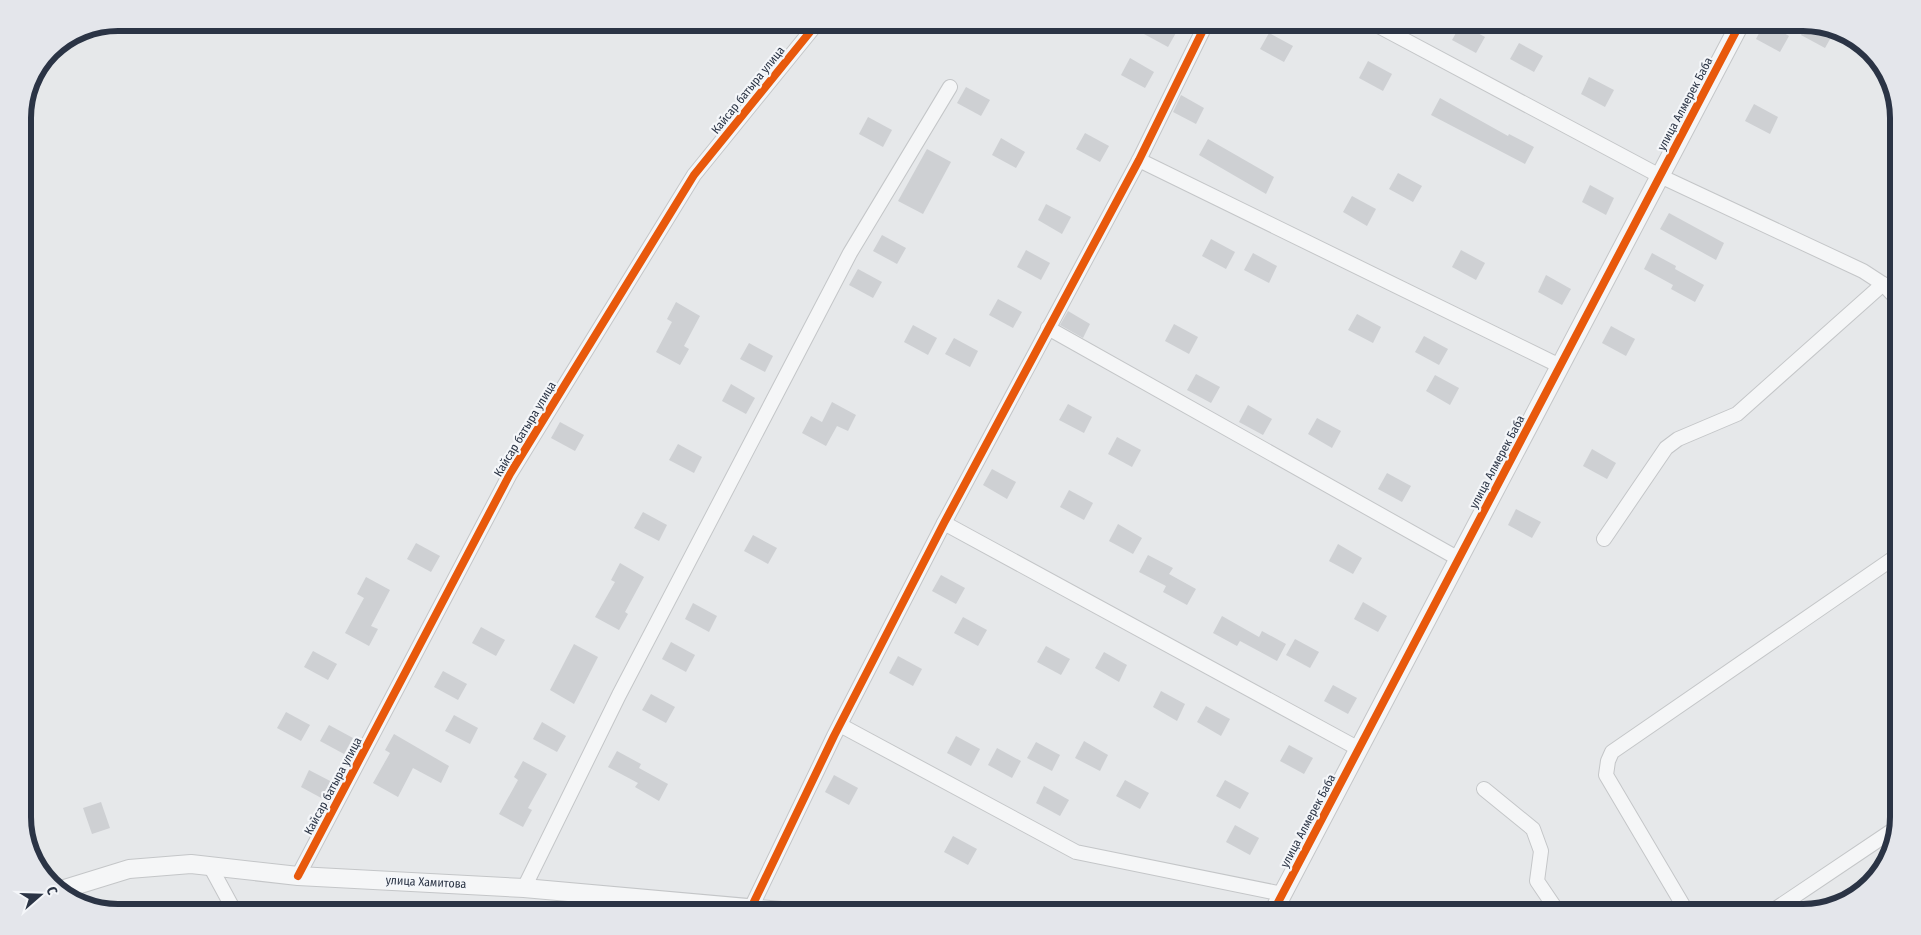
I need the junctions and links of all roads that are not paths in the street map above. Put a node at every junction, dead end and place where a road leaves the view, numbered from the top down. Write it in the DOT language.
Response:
graph roads {
  1 [pos="811,31"];
  2 [pos="1203,31"];
  3 [pos="1388,31"];
  4 [pos="1736,31"];
  5 [pos="950,87"];
  6 [pos="1139,160"];
  7 [pos="1660,176"];
  8 [pos="1890,289"];
  9 [pos="1890,293"];
  10 [pos="1048,328"];
  11 [pos="1560,366"];
  12 [pos="944,523"];
  13 [pos="1604,539"];
  14 [pos="1459,559"];
  15 [pos="1890,561"];
  16 [pos="840,725"];
  17 [pos="1359,749"];
  18 [pos="1484,789"];
  19 [pos="1888,833"];
  20 [pos="210,866"];
  21 [pos="298,876"];
  22 [pos="69,888"];
  23 [pos="524,888"];
  24 [pos="1283,894"];
  25 [pos="231,904"];
  26 [pos="650,904"];
  27 [pos="753,904"];
  28 [pos="1277,904"];
  29 [pos="1553,904"];
  30 [pos="1682,904"];
  31 [pos="1783,904"];
  1 -- 21 [label="street, Кайсар батыра улица"];
  2 -- 6 [label="street"];
  3 -- 7 [label="street"];
  4 -- 7 [label="street, улица Алмерек Баба"];
  5 -- 23 [label="street"];
  6 -- 10 [label="street"];
  6 -- 11 [label="street"];
  7 -- 8 [label="street"];
  7 -- 11 [label="street, улица Алмерек Баба"];
  9 -- 13 [label="street"];
  10 -- 12 [label="street"];
  10 -- 14 [label="street"];
  11 -- 14 [label="street, улица Алмерек Баба"];
  12 -- 16 [label="street"];
  12 -- 17 [label="street"];
  14 -- 17 [label="street, улица Алмерек Баба"];
  15 -- 30 [label="street"];
  16 -- 24 [label="street"];
  16 -- 27 [label="street"];
  17 -- 24 [label="street, улица Алмерек Баба"];
  18 -- 29 [label="street"];
  19 -- 31 [label="street"];
  20 -- 21 [label="street, улица Хамитова"];
  20 -- 22 [label="street, улица Хамитова"];
  20 -- 25 [label="street"];
  21 -- 23 [label="street, улица Хамитова"];
  23 -- 26 [label="street, улица Хамитова"];
  24 -- 28 [label="street, улица Алмерек Баба"];
}
